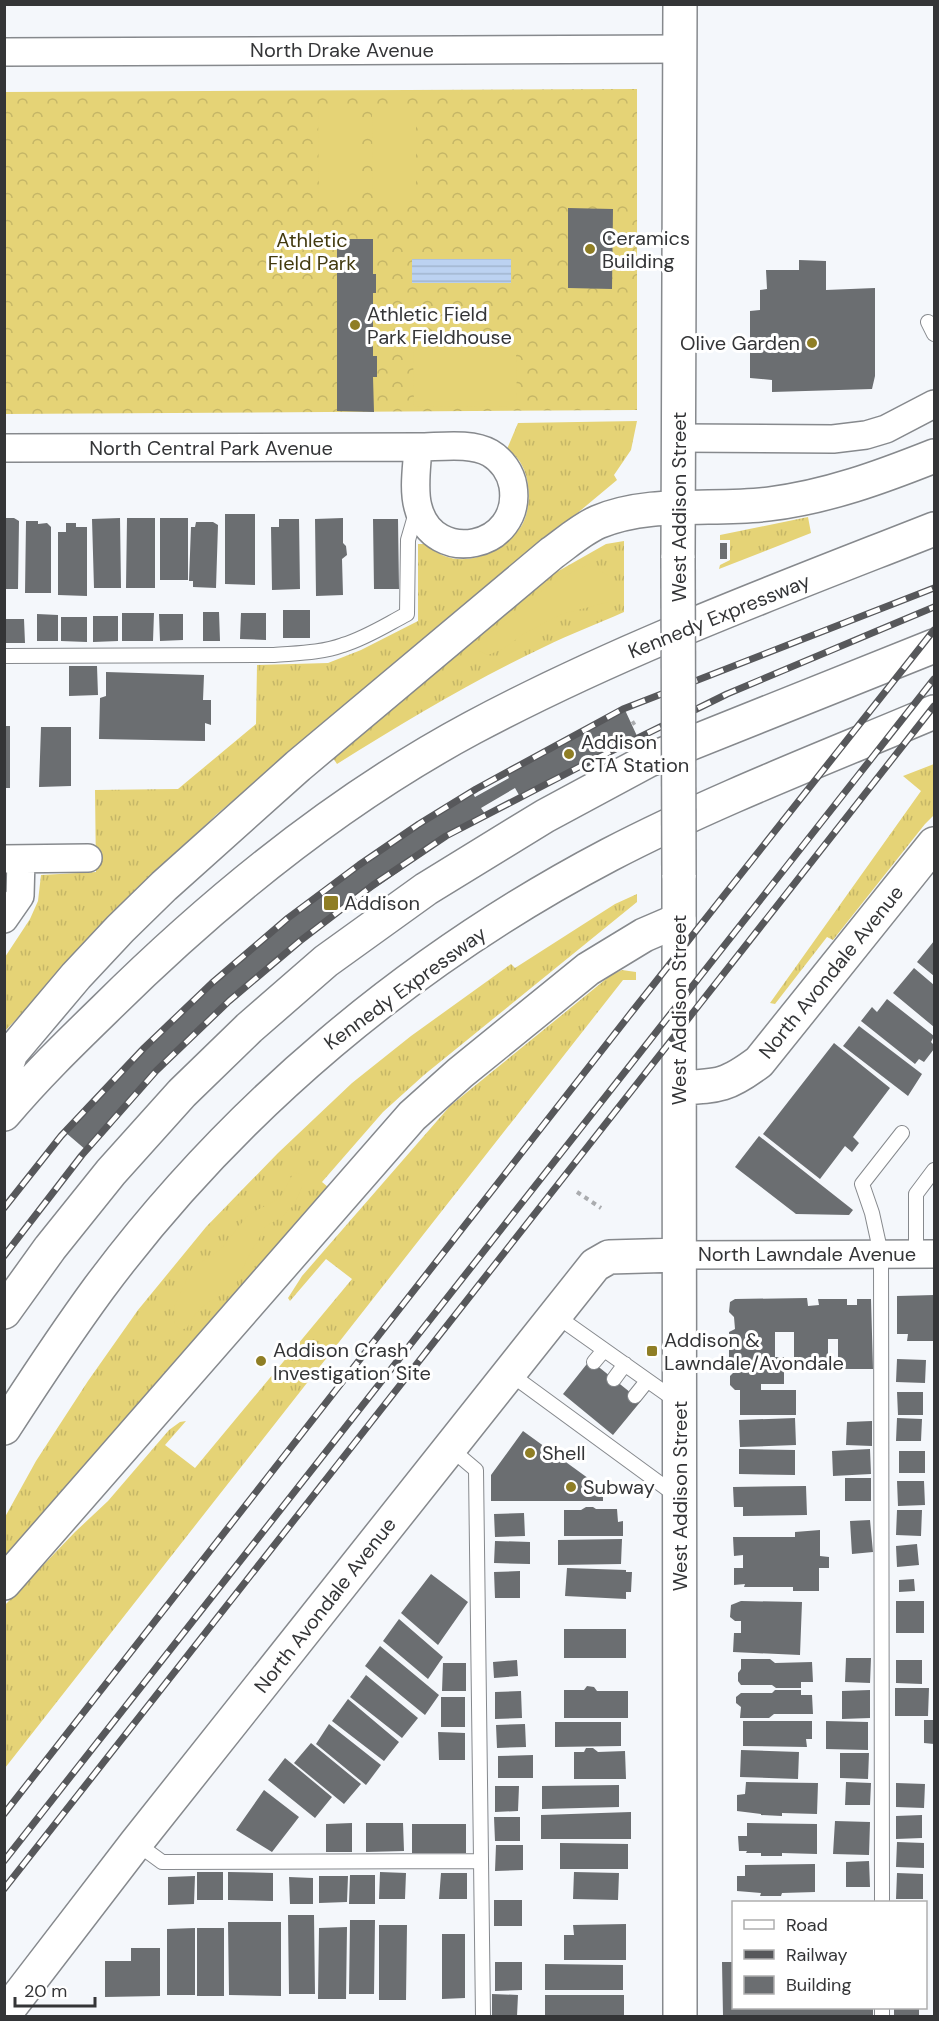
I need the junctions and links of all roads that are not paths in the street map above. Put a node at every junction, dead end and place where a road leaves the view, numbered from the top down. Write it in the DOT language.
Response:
graph roads {
  1 [pos="680,4"];
  2 [pos="680,49"];
  3 [pos="4,52"];
  4 [pos="934,404"];
  5 [pos="679,438"];
  6 [pos="418,447"];
  7 [pos="4,448"];
  8 [pos="934,456"];
  9 [pos="418,507"];
  10 [pos="679,508"];
  11 [pos="934,529"];
  12 [pos="934,646"];
  13 [pos="4,656"];
  14 [pos="934,712"];
  15 [pos="934,844"];
  16 [pos="88,858"];
  17 [pos="13,859"];
  18 [pos="4,919"];
  19 [pos="679,920"];
  20 [pos="4,1073"];
  21 [pos="680,1088"];
  22 [pos="4,1114"];
  23 [pos="902,1133"];
  24 [pos="934,1170"];
  25 [pos="881,1254"];
  26 [pos="925,1254"];
  27 [pos="680,1255"];
  28 [pos="4,1312"];
  29 [pos="555,1315"];
  30 [pos="604,1350"];
  31 [pos="594,1362"];
  32 [pos="625,1364"];
  33 [pos="509,1373"];
  34 [pos="614,1379"];
  35 [pos="647,1380"];
  36 [pos="635,1396"];
  37 [pos="566,1397"];
  38 [pos="680,1403"];
  39 [pos="556,1408"];
  40 [pos="4,1428"];
  41 [pos="450,1448"];
  42 [pos="680,1499"];
  43 [pos="4,1583"];
  44 [pos="136,1843"];
  45 [pos="481,1861"];
  46 [pos="882,1901"];
  47 [pos="4,2015"];
  48 [pos="483,2016"];
  49 [pos="680,2016"];
  1 -- 2 [label="main road, West Addison Street"];
  2 -- 3 [label="street, North Drake Avenue"];
  2 -- 5 [label="main road, West Addison Street"];
  4 -- 5 [label="street"];
  5 -- 10 [label="main road, West Addison Street"];
  6 -- 7 [label="street, North Central Park Avenue"];
  6 -- 9 [label="street"];
  6 -- 9 [label="street, North Central Park Avenue"];
  8 -- 10 [label="main road"];
  9 -- 13 [label="lane"];
  10 -- 19 [label="main road, West Addison Street, bridge"];
  10 -- 20 [label="main road"];
  11 -- 22 [label="main road, Kennedy Expressway"];
  12 -- 28 [label="main road"];
  14 -- 40 [label="main road, Kennedy Expressway"];
  15 -- 21 [label="main road, North Avondale Avenue"];
  16 -- 17 [label="street"];
  17 -- 18 [label="street"];
  19 -- 21 [label="main road, West Addison Street"];
  19 -- 43 [label="main road"];
  21 -- 27 [label="main road, West Addison Street"];
  23 -- 25 [label="lane"];
  24 -- 26 [label="lane"];
  25 -- 26 [label="street, North Lawndale Avenue"];
  25 -- 27 [label="street, North Lawndale Avenue"];
  25 -- 46 [label="lane"];
  27 -- 29 [label="main road, North Avondale Avenue"];
  27 -- 38 [label="main road, West Addison Street"];
  29 -- 30 [label="lane"];
  29 -- 33 [label="main road, North Avondale Avenue"];
  30 -- 31 [label="lane"];
  30 -- 32 [label="lane"];
  32 -- 34 [label="lane"];
  32 -- 35 [label="lane"];
  33 -- 39 [label="lane"];
  33 -- 41 [label="main road, North Avondale Avenue"];
  35 -- 36 [label="lane"];
  35 -- 38 [label="lane"];
  37 -- 39 [label="lane"];
  38 -- 42 [label="main road, West Addison Street"];
  39 -- 42 [label="lane"];
  41 -- 44 [label="main road, North Avondale Avenue"];
  41 -- 45 [label="lane"];
  42 -- 49 [label="main road, West Addison Street"];
  44 -- 45 [label="lane"];
  44 -- 47 [label="main road, North Avondale Avenue"];
  45 -- 48 [label="lane"];
}
